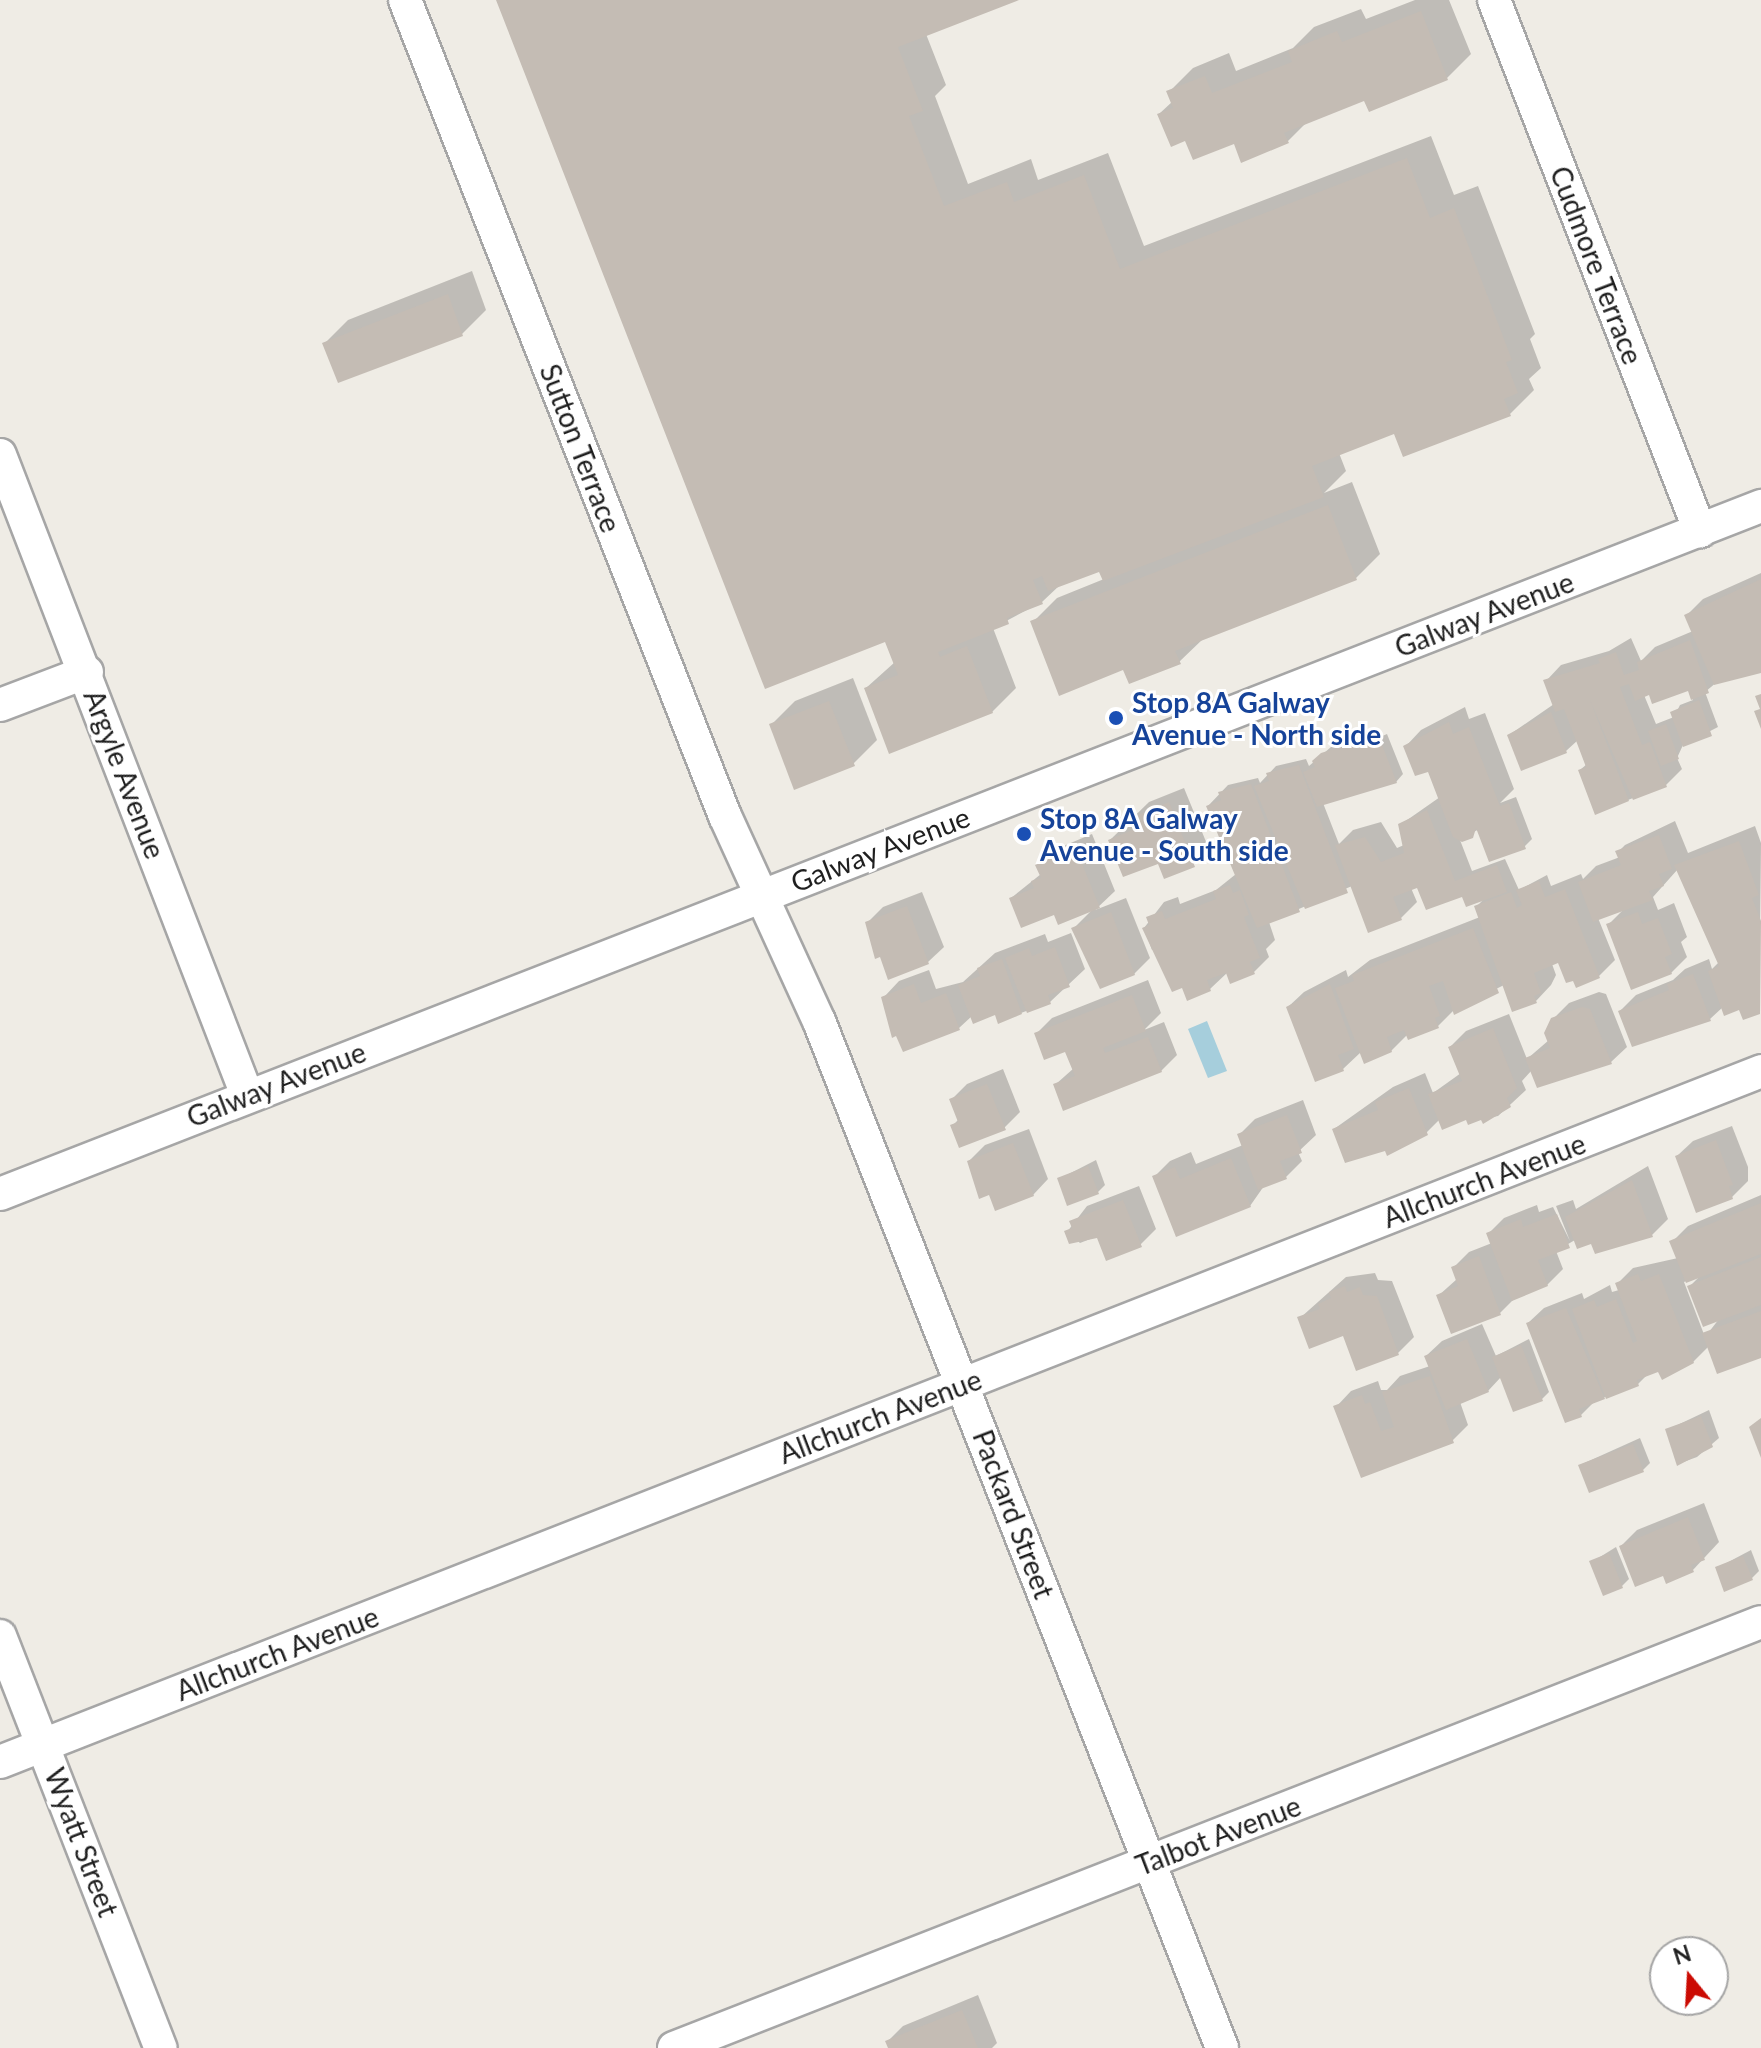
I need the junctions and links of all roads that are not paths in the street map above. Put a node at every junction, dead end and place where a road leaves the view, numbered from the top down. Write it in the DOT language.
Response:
graph roads {
  1 [pos="405,0"];
  2 [pos="1494,0"];
  3 [pos="0,455"];
  4 [pos="1761,506"];
  5 [pos="1700,531"];
  6 [pos="87,672"];
  7 [pos="0,705"];
  8 [pos="762,894"];
  9 [pos="1761,1071"];
  10 [pos="247,1095"];
  11 [pos="0,1194"];
  12 [pos="963,1383"];
  13 [pos="1761,1622"];
  14 [pos="0,1636"];
  15 [pos="44,1744"];
  16 [pos="0,1762"];
  17 [pos="1149,1862"];
  18 [pos="161,2048"];
  19 [pos="674,2048"];
  20 [pos="1222,2048"];
  1 -- 8 [label="street, Sutton Terrace"];
  2 -- 5 [label="street, Cudmore Terrace"];
  3 -- 6 [label="street, Argyle Avenue"];
  4 -- 5 [label="street, Galway Avenue"];
  5 -- 8 [label="street, Galway Avenue"];
  6 -- 7 [label="street"];
  6 -- 10 [label="street, Argyle Avenue"];
  8 -- 10 [label="street, Galway Avenue"];
  8 -- 12 [label="street, Packard Street"];
  9 -- 12 [label="street, Allchurch Avenue"];
  10 -- 11 [label="street, Galway Avenue"];
  12 -- 15 [label="street, Allchurch Avenue"];
  12 -- 17 [label="street, Packard Street"];
  13 -- 17 [label="street, Talbot Avenue"];
  14 -- 15 [label="street, Wyatt Street"];
  15 -- 16 [label="street, Allchurch Avenue"];
  15 -- 18 [label="street, Wyatt Street"];
  17 -- 19 [label="street, Talbot Avenue"];
  17 -- 20 [label="street, Packard Street"];
}
